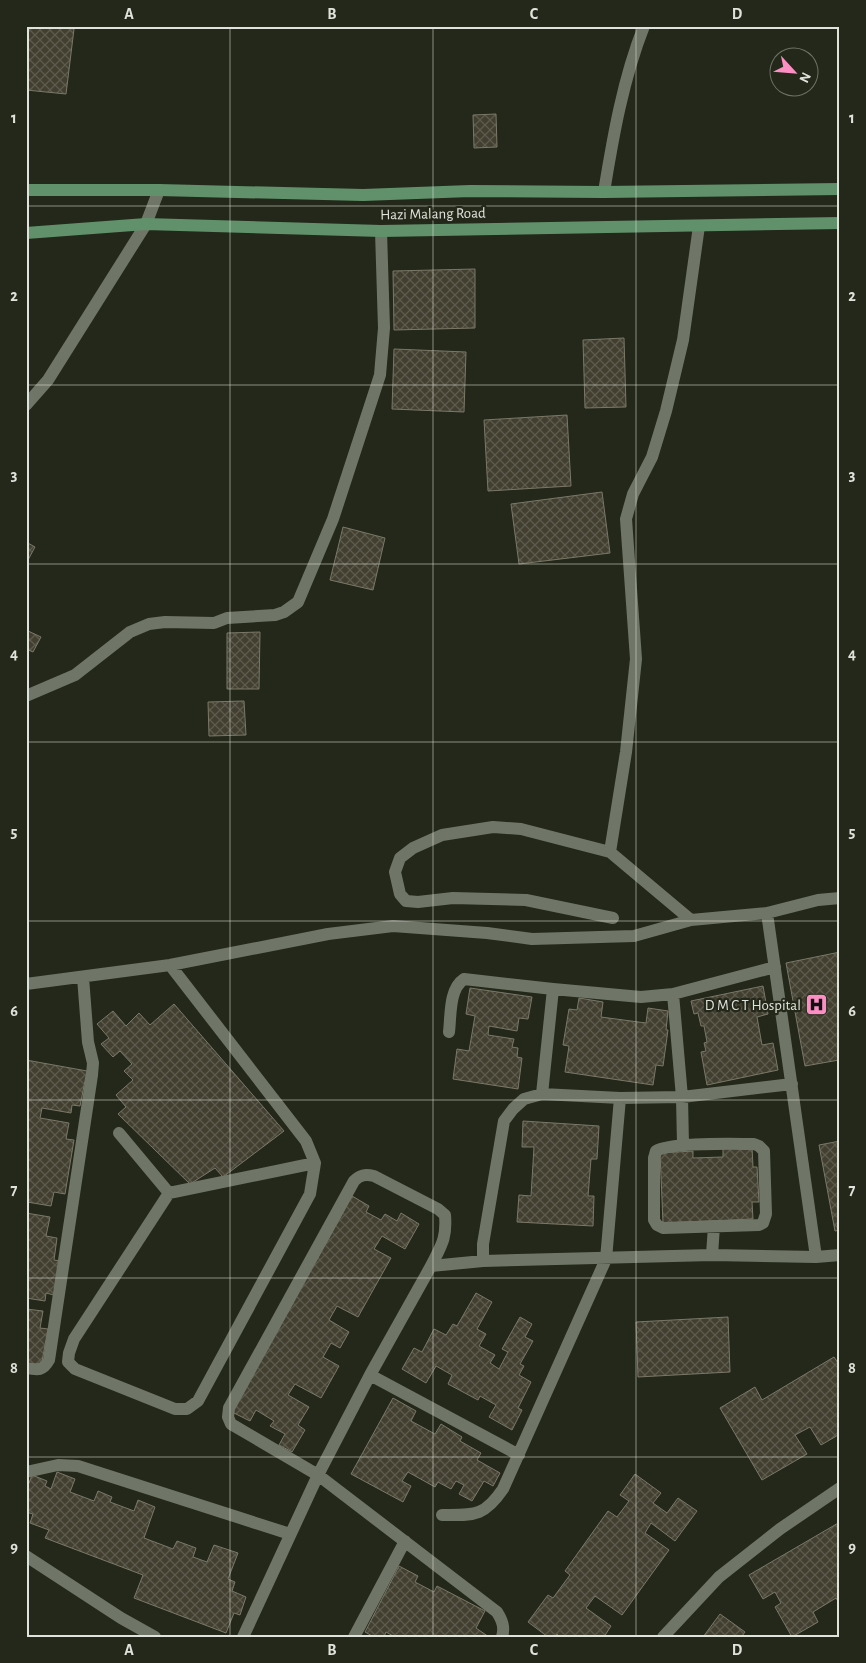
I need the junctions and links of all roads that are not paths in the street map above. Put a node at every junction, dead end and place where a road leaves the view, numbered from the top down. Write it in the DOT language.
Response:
graph roads {
  1 [pos="644,26"];
  2 [pos="840,189"];
  3 [pos="26,190"];
  4 [pos="160,190"];
  5 [pos="604,192"];
  6 [pos="840,223"];
  7 [pos="146,224"];
  8 [pos="699,226"];
  9 [pos="381,231"];
  10 [pos="26,233"];
  11 [pos="26,405"];
  12 [pos="26,696"];
  13 [pos="610,852"];
  14 [pos="840,898"];
  15 [pos="767,913"];
  16 [pos="613,918"];
  17 [pos="691,920"];
  18 [pos="170,965"];
  19 [pos="775,966"];
  20 [pos="83,977"];
  21 [pos="26,984"];
  22 [pos="553,989"];
  23 [pos="673,994"];
  24 [pos="449,1032"];
  25 [pos="792,1084"];
  26 [pos="542,1094"];
  27 [pos="682,1097"];
  28 [pos="620,1098"];
  29 [pos="119,1134"];
  30 [pos="683,1145"];
  31 [pos="315,1163"];
  32 [pos="169,1193"];
  33 [pos="714,1226"];
  34 [pos="712,1255"];
  35 [pos="840,1255"];
  36 [pos="816,1257"];
  37 [pos="606,1259"];
  38 [pos="483,1261"];
  39 [pos="431,1266"];
  40 [pos="26,1368"];
  41 [pos="370,1376"];
  42 [pos="519,1455"];
  43 [pos="26,1472"];
  44 [pos="318,1475"];
  45 [pos="840,1488"];
  46 [pos="442,1515"];
  47 [pos="290,1534"];
  48 [pos="405,1541"];
  49 [pos="26,1556"];
  50 [pos="156,1637"];
  51 [pos="243,1637"];
  52 [pos="354,1637"];
  53 [pos="502,1637"];
  54 [pos="663,1637"];
  1 -- 5 [label="street"];
  2 -- 5 [label="main road, Hazi Malang Road"];
  3 -- 4 [label="main road, Hazi Malang Road"];
  4 -- 5 [label="main road, Hazi Malang Road"];
  4 -- 7 [label="street"];
  6 -- 8 [label="main road, Hazi Malang Road"];
  7 -- 9 [label="main road, Hazi Malang Road"];
  7 -- 10 [label="main road, Hazi Malang Road"];
  7 -- 11 [label="street"];
  8 -- 9 [label="main road, Hazi Malang Road"];
  8 -- 13 [label="street"];
  9 -- 12 [label="street"];
  13 -- 16 [label="street"];
  13 -- 17 [label="street"];
  14 -- 15 [label="street"];
  15 -- 17 [label="street"];
  15 -- 19 [label="street"];
  17 -- 18 [label="street"];
  18 -- 20 [label="street"];
  18 -- 31 [label="street"];
  19 -- 23 [label="street"];
  19 -- 25 [label="street"];
  20 -- 21 [label="street"];
  20 -- 40 [label="street"];
  22 -- 23 [label="street"];
  22 -- 24 [label="street"];
  22 -- 26 [label="street"];
  23 -- 27 [label="street"];
  25 -- 27 [label="street"];
  25 -- 36 [label="street"];
  26 -- 28 [label="street"];
  26 -- 38 [label="street"];
  27 -- 28 [label="street"];
  27 -- 30 [label="street"];
  28 -- 37 [label="street"];
  29 -- 32 [label="street"];
  30 -- 33 [label="street"];
  30 -- 33 [label="street"];
  31 -- 32 [label="street"];
  31 -- 32 [label="street"];
  33 -- 34 [label="street"];
  34 -- 36 [label="street"];
  34 -- 37 [label="street"];
  35 -- 36 [label="street"];
  37 -- 38 [label="street"];
  37 -- 42 [label="street"];
  38 -- 39 [label="street"];
  39 -- 41 [label="street"];
  39 -- 44 [label="street"];
  41 -- 42 [label="street"];
  41 -- 44 [label="street"];
  42 -- 46 [label="street"];
  43 -- 47 [label="street"];
  44 -- 47 [label="street"];
  44 -- 48 [label="street"];
  45 -- 54 [label="street"];
  47 -- 51 [label="street"];
  48 -- 52 [label="street"];
  48 -- 53 [label="street"];
  49 -- 50 [label="street"];
}
